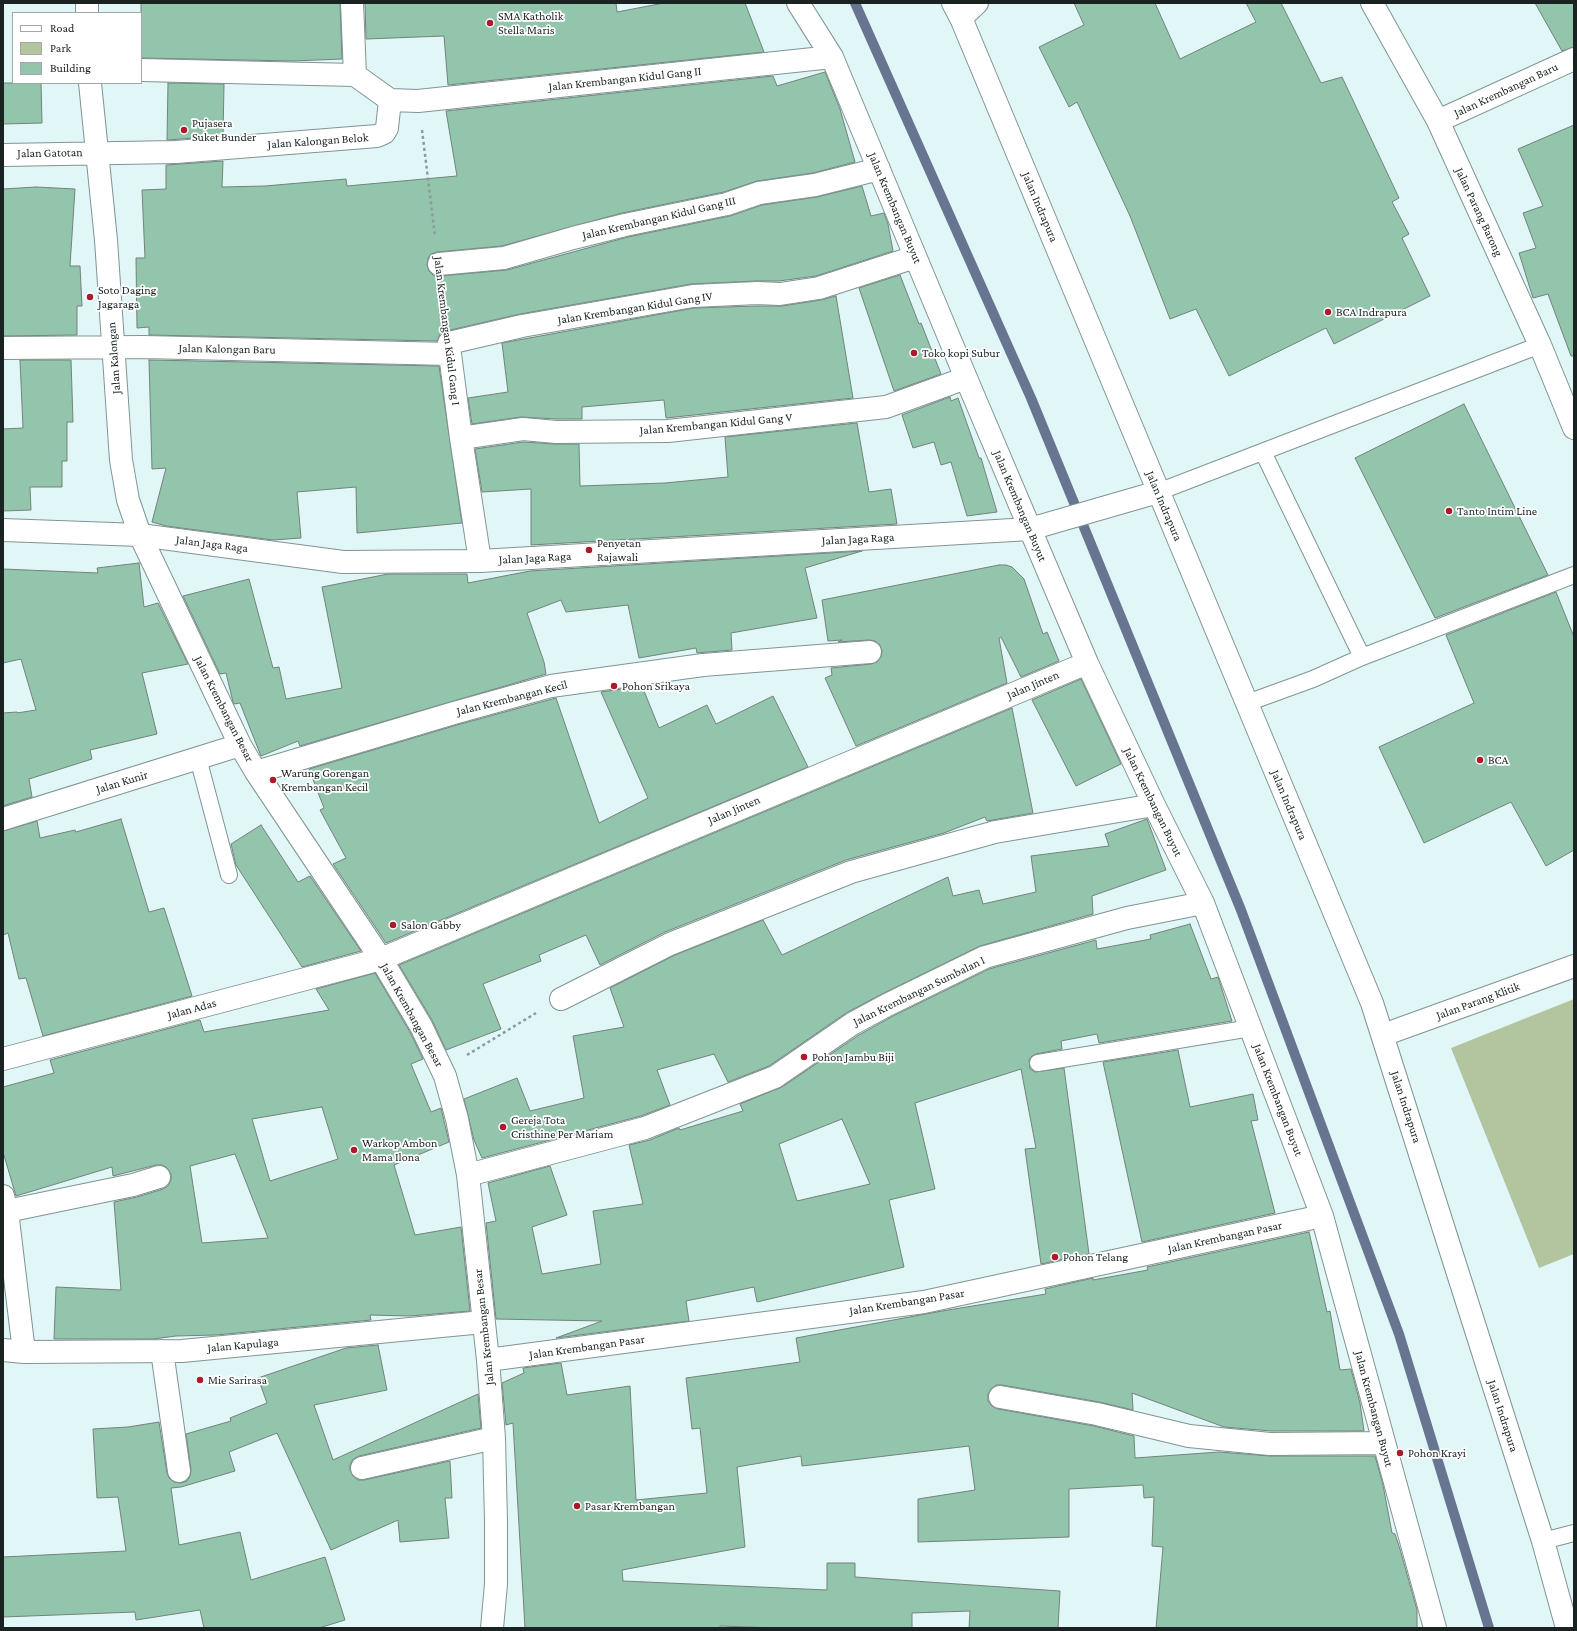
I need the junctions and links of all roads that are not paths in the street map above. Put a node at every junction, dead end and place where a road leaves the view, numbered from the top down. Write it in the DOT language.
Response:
graph roads {
  1 [pos="352,3"];
  2 [pos="798,3"];
  3 [pos="977,3"];
  4 [pos="1372,3"];
  5 [pos="957,10"];
  6 [pos="832,57"];
  7 [pos="1574,59"];
  8 [pos="142,70"];
  9 [pos="355,75"];
  10 [pos="90,84"];
  11 [pos="390,100"];
  12 [pos="1438,121"];
  13 [pos="97,152"];
  14 [pos="3,155"];
  15 [pos="879,169"];
  16 [pos="915,257"];
  17 [pos="439,264"];
  18 [pos="1540,345"];
  19 [pos="113,347"];
  20 [pos="3,348"];
  21 [pos="449,349"];
  22 [pos="966,378"];
  23 [pos="1574,428"];
  24 [pos="461,438"];
  25 [pos="1263,452"];
  26 [pos="1158,492"];
  27 [pos="1030,529"];
  28 [pos="3,530"];
  29 [pos="140,535"];
  30 [pos="480,562"];
  31 [pos="1574,575"];
  32 [pos="870,652"];
  33 [pos="1362,657"];
  34 [pos="1087,663"];
  35 [pos="1247,703"];
  36 [pos="240,745"];
  37 [pos="198,758"];
  38 [pos="256,772"];
  39 [pos="1154,805"];
  40 [pos="3,819"];
  41 [pos="229,875"];
  42 [pos="1203,903"];
  43 [pos="381,959"];
  44 [pos="1574,966"];
  45 [pos="561,999"];
  46 [pos="1251,1028"];
  47 [pos="1383,1035"];
  48 [pos="3,1059"];
  49 [pos="1038,1063"];
  50 [pos="468,1175"];
  51 [pos="159,1177"];
  52 [pos="5,1204"];
  53 [pos="1322,1216"];
  54 [pos="483,1322"];
  55 [pos="3,1350"];
  56 [pos="162,1351"];
  57 [pos="24,1352"];
  58 [pos="488,1360"];
  59 [pos="1000,1397"];
  60 [pos="494,1438"];
  61 [pos="1384,1443"];
  62 [pos="362,1468"];
  63 [pos="178,1471"];
  64 [pos="1574,1533"];
  65 [pos="1543,1541"];
  66 [pos="492,1628"];
  67 [pos="1435,1628"];
  68 [pos="1567,1628"];
  1 -- 9 [label="street"];
  2 -- 6 [label="street, Jalan Krembangan Buyut"];
  3 -- 5 [label="street"];
  4 -- 12 [label="street, Jalan Parang Barong"];
  5 -- 26 [label="street, Jalan Indrapura"];
  6 -- 11 [label="street, Jalan Krembangan Kidul Gang II"];
  6 -- 15 [label="street, Jalan Krembangan Buyut"];
  7 -- 12 [label="street, Jalan Krembangan Baru"];
  8 -- 9 [label="street"];
  9 -- 11 [label="street"];
  10 -- 13 [label="street, Jalan Kalongan"];
  11 -- 13 [label="street, Jalan Kalongan Belok"];
  12 -- 18 [label="street, Jalan Parang Barong"];
  13 -- 14 [label="street, Jalan Gatotan"];
  13 -- 19 [label="street, Jalan Kalongan"];
  15 -- 16 [label="street, Jalan Krembangan Buyut"];
  15 -- 17 [label="street, Jalan Krembangan Kidul Gang III"];
  16 -- 21 [label="street, Jalan Krembangan Kidul Gang IV"];
  16 -- 22 [label="street, Jalan Krembangan Buyut"];
  18 -- 23 [label="street, Jalan Parang Barong"];
  18 -- 25 [label="lane"];
  19 -- 20 [label="street, Jalan Kalongan Baru"];
  19 -- 21 [label="street, Jalan Kalongan Baru"];
  19 -- 29 [label="street, Jalan Kalongan"];
  21 -- 24 [label="street, Jalan Krembangan Kidul Gang I"];
  22 -- 24 [label="street, Jalan Krembangan Kidul Gang V"];
  22 -- 27 [label="street, Jalan Krembangan Buyut"];
  24 -- 30 [label="street, Jalan Krembangan Kidul Gang I"];
  25 -- 26 [label="lane"];
  25 -- 33 [label="lane"];
  26 -- 27 [label="street, Jalan Jaga Raga"];
  26 -- 35 [label="street, Jalan Indrapura"];
  27 -- 30 [label="street, Jalan Jaga Raga"];
  27 -- 34 [label="street, Jalan Krembangan Buyut"];
  28 -- 29 [label="street, Jalan Jaga Raga"];
  29 -- 30 [label="street, Jalan Jaga Raga"];
  29 -- 36 [label="street, Jalan Krembangan Besar"];
  31 -- 33 [label="lane"];
  32 -- 38 [label="street, Jalan Krembangan Kecil"];
  33 -- 35 [label="lane"];
  34 -- 39 [label="street, Jalan Krembangan Buyut"];
  34 -- 43 [label="street, Jalan Jinten"];
  35 -- 47 [label="street, Jalan Indrapura"];
  36 -- 37 [label="street, Jalan Kunir"];
  36 -- 38 [label="street, Jalan Krembangan Besar"];
  37 -- 40 [label="street, Jalan Kunir"];
  37 -- 41 [label="lane"];
  38 -- 43 [label="street, Jalan Krembangan Besar"];
  39 -- 42 [label="street, Jalan Krembangan Buyut"];
  39 -- 45 [label="street"];
  42 -- 46 [label="street, Jalan Krembangan Buyut"];
  42 -- 50 [label="street, Jalan Krembangan Sumbalan I"];
  43 -- 48 [label="street, Jalan Adas"];
  43 -- 50 [label="street, Jalan Krembangan Besar"];
  44 -- 47 [label="street, Jalan Parang Klitik"];
  46 -- 49 [label="lane"];
  46 -- 53 [label="street, Jalan Krembangan Buyut"];
  47 -- 65 [label="street, Jalan Indrapura"];
  50 -- 54 [label="street, Jalan Krembangan Besar"];
  51 -- 52 [label="street"];
  52 -- 57 [label="street"];
  53 -- 58 [label="street, Jalan Krembangan Pasar"];
  53 -- 61 [label="street, Jalan Krembangan Buyut"];
  54 -- 56 [label="street, Jalan Kapulaga"];
  54 -- 58 [label="street, Jalan Krembangan Besar"];
  55 -- 57 [label="street, Jalan Kapulaga"];
  56 -- 57 [label="street, Jalan Kapulaga"];
  56 -- 63 [label="street"];
  58 -- 60 [label="street, Jalan Krembangan Besar"];
  59 -- 61 [label="street"];
  60 -- 62 [label="street"];
  60 -- 66 [label="street, Jalan Krembangan Besar"];
  61 -- 67 [label="street, Jalan Krembangan Buyut"];
  64 -- 65 [label="lane"];
  65 -- 68 [label="street, Jalan Indrapura"];
}
